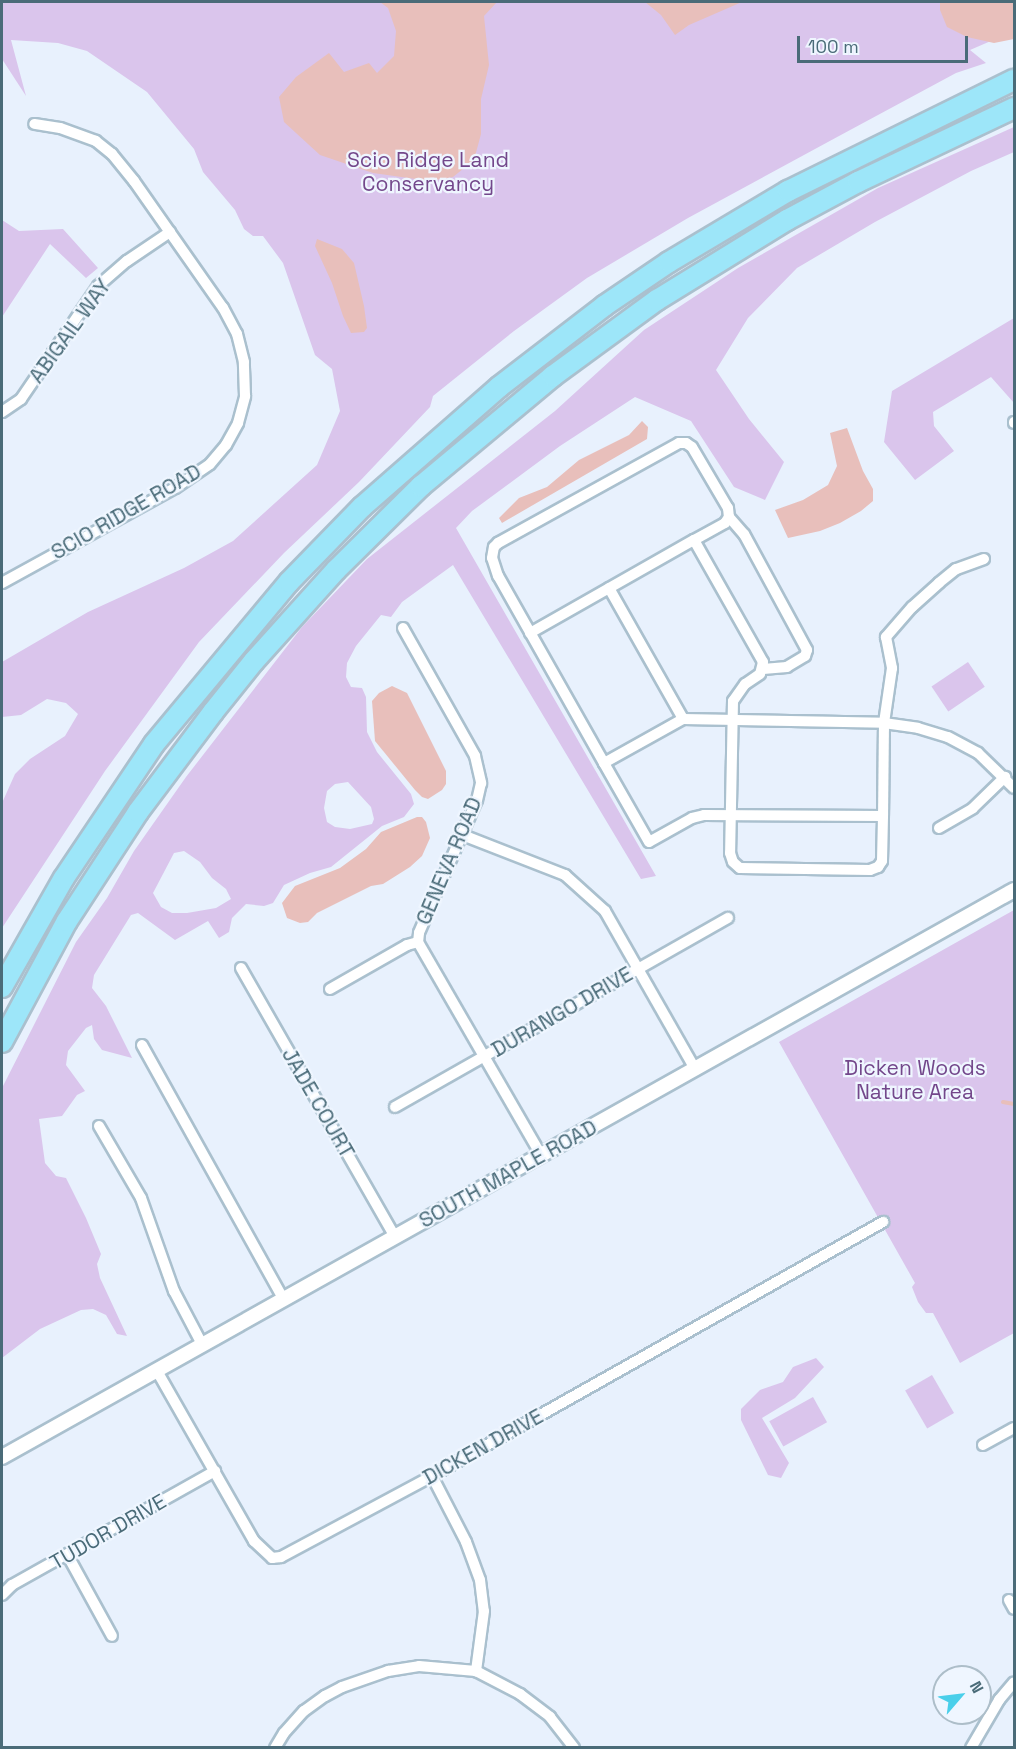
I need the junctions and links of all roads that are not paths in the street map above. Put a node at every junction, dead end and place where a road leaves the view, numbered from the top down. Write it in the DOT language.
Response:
graph roads {
  1 [pos="1014,80"];
  2 [pos="1014,108"];
  3 [pos="34,124"];
  4 [pos="170,232"];
  5 [pos="2,412"];
  6 [pos="729,517"];
  7 [pos="694,540"];
  8 [pos="984,559"];
  9 [pos="2,583"];
  10 [pos="609,588"];
  11 [pos="403,628"];
  12 [pos="530,633"];
  13 [pos="763,669"];
  14 [pos="683,719"];
  15 [pos="733,721"];
  16 [pos="884,723"];
  17 [pos="604,763"];
  18 [pos="1005,777"];
  19 [pos="1014,788"];
  20 [pos="731,816"];
  21 [pos="883,816"];
  22 [pos="939,828"];
  23 [pos="460,834"];
  24 [pos="1014,890"];
  25 [pos="728,918"];
  26 [pos="418,942"];
  27 [pos="241,968"];
  28 [pos="638,969"];
  29 [pos="2,987"];
  30 [pos="330,989"];
  31 [pos="2,1042"];
  32 [pos="142,1045"];
  33 [pos="484,1056"];
  34 [pos="695,1069"];
  35 [pos="395,1107"];
  36 [pos="99,1126"];
  37 [pos="541,1155"];
  38 [pos="883,1222"];
  39 [pos="395,1238"];
  40 [pos="284,1300"];
  41 [pos="203,1346"];
  42 [pos="157,1371"];
  43 [pos="1014,1428"];
  44 [pos="983,1445"];
  45 [pos="2,1458"];
  46 [pos="215,1471"];
  47 [pos="432,1476"];
  48 [pos="68,1556"];
  49 [pos="2,1595"];
  50 [pos="112,1636"];
  51 [pos="476,1671"];
  52 [pos="1014,1682"];
  53 [pos="275,1748"];
  54 [pos="574,1748"];
  55 [pos="971,1748"];
  1 -- 29 [label="highway"];
  2 -- 31 [label="highway"];
  3 -- 4 [label="street, SCIO RIDGE ROAD"];
  4 -- 5 [label="street, ABIGAIL WAY"];
  4 -- 9 [label="street, SCIO RIDGE ROAD"];
  6 -- 7 [label="street"];
  6 -- 12 [label="street"];
  6 -- 13 [label="street"];
  7 -- 10 [label="street"];
  7 -- 13 [label="street"];
  8 -- 16 [label="street"];
  10 -- 12 [label="street"];
  10 -- 14 [label="street"];
  11 -- 23 [label="street, GENEVA ROAD"];
  12 -- 17 [label="street"];
  13 -- 15 [label="street"];
  14 -- 15 [label="street"];
  14 -- 17 [label="street"];
  15 -- 16 [label="street"];
  15 -- 20 [label="street"];
  16 -- 18 [label="street"];
  16 -- 21 [label="street"];
  17 -- 20 [label="street"];
  18 -- 19 [label="street"];
  18 -- 22 [label="street"];
  20 -- 21 [label="street"];
  20 -- 21 [label="street"];
  23 -- 26 [label="street, GENEVA ROAD"];
  23 -- 28 [label="street"];
  24 -- 34 [label="street, SOUTH MAPLE ROAD"];
  25 -- 28 [label="street, DURANGO DRIVE"];
  26 -- 30 [label="street, GENEVA ROAD"];
  26 -- 33 [label="street"];
  27 -- 39 [label="street, JADE COURT"];
  28 -- 33 [label="street, DURANGO DRIVE"];
  28 -- 34 [label="street"];
  32 -- 40 [label="street"];
  33 -- 35 [label="street, DURANGO DRIVE"];
  33 -- 37 [label="street"];
  34 -- 37 [label="street, SOUTH MAPLE ROAD"];
  36 -- 41 [label="street"];
  37 -- 39 [label="street, SOUTH MAPLE ROAD"];
  38 -- 47 [label="street, DICKEN DRIVE"];
  39 -- 40 [label="street, SOUTH MAPLE ROAD"];
  40 -- 41 [label="street, SOUTH MAPLE ROAD"];
  41 -- 42 [label="street, SOUTH MAPLE ROAD"];
  42 -- 45 [label="street, SOUTH MAPLE ROAD"];
  42 -- 46 [label="street, DICKEN DRIVE"];
  43 -- 44 [label="street"];
  46 -- 47 [label="street, DICKEN DRIVE"];
  46 -- 48 [label="street, TUDOR DRIVE"];
  47 -- 51 [label="street"];
  48 -- 49 [label="street, TUDOR DRIVE"];
  48 -- 50 [label="street"];
  51 -- 53 [label="street"];
  51 -- 54 [label="street"];
  52 -- 55 [label="street"];
}
